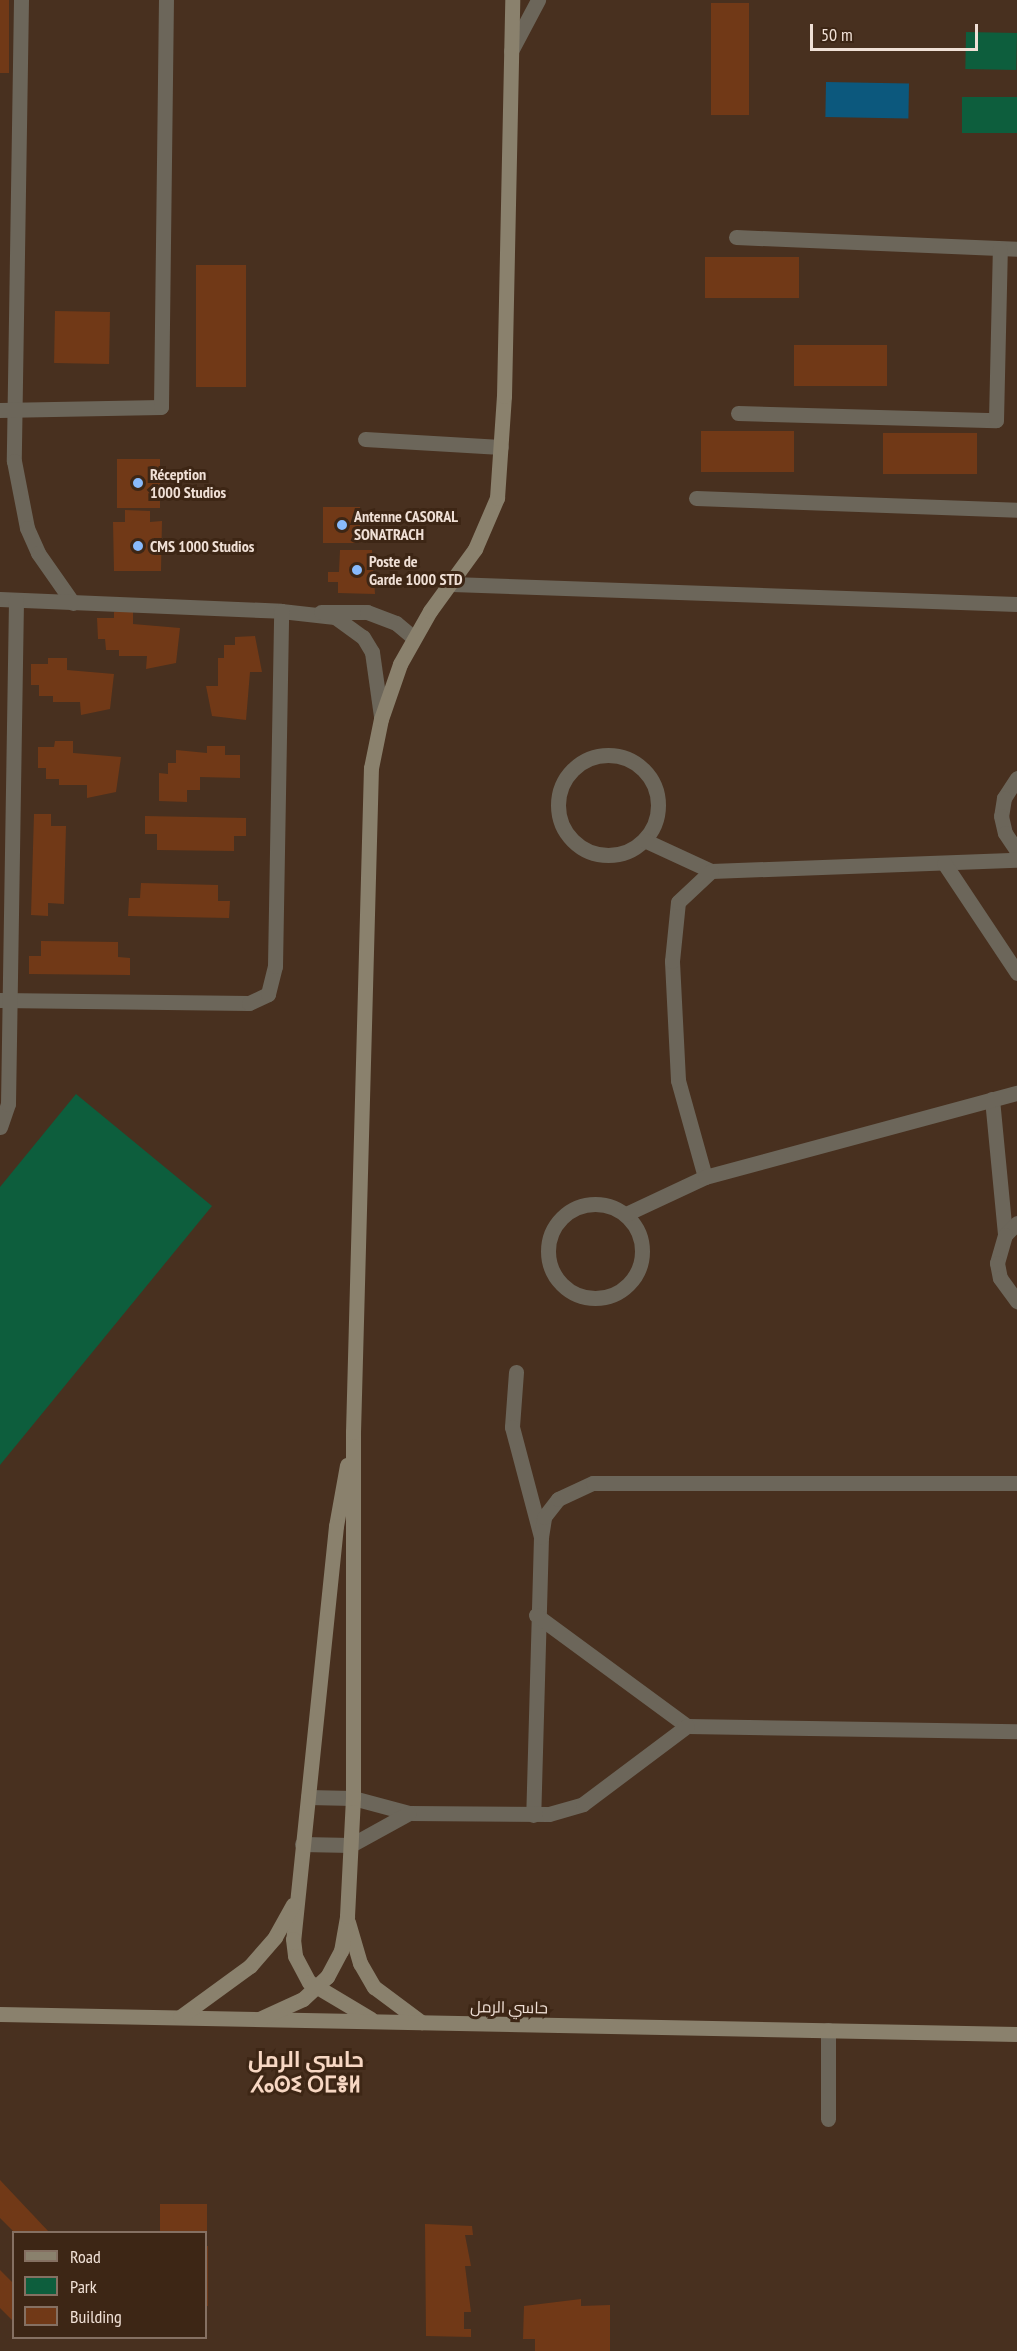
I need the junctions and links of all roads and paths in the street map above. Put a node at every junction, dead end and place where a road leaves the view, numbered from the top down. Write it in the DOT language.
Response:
graph roads {
  1 [pos="21,0"];
  2 [pos="166,0"];
  3 [pos="512,0"];
  4 [pos="538,0"];
  5 [pos="511,51"];
  6 [pos="736,237"];
  7 [pos="1000,249"];
  8 [pos="1017,249"];
  9 [pos="0,410"];
  10 [pos="16,410"];
  11 [pos="738,412"];
  12 [pos="365,439"];
  13 [pos="501,447"];
  14 [pos="696,498"];
  15 [pos="1017,510"];
  16 [pos="452,584"];
  17 [pos="0,599"];
  18 [pos="16,600"];
  19 [pos="73,603"];
  20 [pos="1017,604"];
  21 [pos="281,611"];
  22 [pos="315,613"];
  23 [pos="414,638"];
  24 [pos="381,719"];
  25 [pos="1017,778"];
  26 [pos="644,840"];
  27 [pos="1017,851"];
  28 [pos="1017,860"];
  29 [pos="944,863"];
  30 [pos="711,871"];
  31 [pos="1017,974"];
  32 [pos="4,1000"];
  33 [pos="1017,1093"];
  34 [pos="992,1099"];
  35 [pos="0,1127"];
  36 [pos="705,1177"];
  37 [pos="626,1214"];
  38 [pos="1017,1223"];
  39 [pos="1005,1235"];
  40 [pos="1017,1301"];
  41 [pos="516,1372"];
  42 [pos="353,1432"];
  43 [pos="1017,1483"];
  44 [pos="541,1537"];
  45 [pos="536,1615"];
  46 [pos="687,1726"];
  47 [pos="1017,1731"];
  48 [pos="308,1797"];
  49 [pos="353,1798"];
  50 [pos="409,1813"];
  51 [pos="533,1815"];
  52 [pos="302,1844"];
  53 [pos="351,1845"];
  54 [pos="295,1900"];
  55 [pos="347,1916"];
  56 [pos="317,1989"];
  57 [pos="0,2014"];
  58 [pos="180,2017"];
  59 [pos="259,2019"];
  60 [pos="381,2022"];
  61 [pos="423,2023"];
  62 [pos="828,2030"];
  63 [pos="1017,2034"];
  64 [pos="828,2119"];
  1 -- 10 [label="street"];
  2 -- 10 [label="street"];
  3 -- 5 [label="street"];
  4 -- 5 [label="street"];
  5 -- 13 [label="street"];
  6 -- 7 [label="street"];
  7 -- 8 [label="street"];
  7 -- 11 [label="street"];
  9 -- 10 [label="street"];
  10 -- 19 [label="street"];
  12 -- 13 [label="street"];
  13 -- 16 [label="street"];
  14 -- 15 [label="street"];
  16 -- 20 [label="street"];
  16 -- 23 [label="street"];
  17 -- 18 [label="street"];
  18 -- 19 [label="street"];
  18 -- 32 [label="street"];
  19 -- 21 [label="street"];
  21 -- 22 [label="street"];
  21 -- 32 [label="street"];
  22 -- 23 [label="street"];
  22 -- 24 [label="street"];
  23 -- 24 [label="street"];
  24 -- 42 [label="street"];
  25 -- 27 [label="street"];
  26 -- 26 [label="street"];
  26 -- 30 [label="street"];
  28 -- 29 [label="street"];
  29 -- 30 [label="street"];
  29 -- 31 [label="street"];
  30 -- 36 [label="street"];
  32 -- 35 [label="street"];
  33 -- 34 [label="street"];
  34 -- 36 [label="street"];
  34 -- 39 [label="street"];
  36 -- 37 [label="street"];
  37 -- 37 [label="street"];
  38 -- 39 [label="street"];
  39 -- 40 [label="street"];
  41 -- 44 [label="street"];
  42 -- 48 [label="street"];
  42 -- 49 [label="street"];
  43 -- 44 [label="street"];
  44 -- 45 [label="street"];
  45 -- 46 [label="street"];
  45 -- 51 [label="street"];
  46 -- 47 [label="street"];
  46 -- 51 [label="street"];
  48 -- 49 [label="street"];
  48 -- 52 [label="street"];
  49 -- 50 [label="street"];
  49 -- 53 [label="street"];
  50 -- 51 [label="street"];
  50 -- 53 [label="street"];
  52 -- 53 [label="street"];
  52 -- 54 [label="street"];
  53 -- 55 [label="street"];
  54 -- 56 [label="street"];
  54 -- 58 [label="street"];
  55 -- 56 [label="street"];
  55 -- 61 [label="street"];
  56 -- 59 [label="street"];
  56 -- 60 [label="street"];
  57 -- 58 [label="street, حاسي الرمل"];
  58 -- 59 [label="street, حاسي الرمل"];
  59 -- 60 [label="street, حاسي الرمل"];
  60 -- 61 [label="street, حاسي الرمل"];
  61 -- 62 [label="street, حاسي الرمل"];
  62 -- 63 [label="street, حاسي الرمل"];
  62 -- 64 [label="street"];
}
